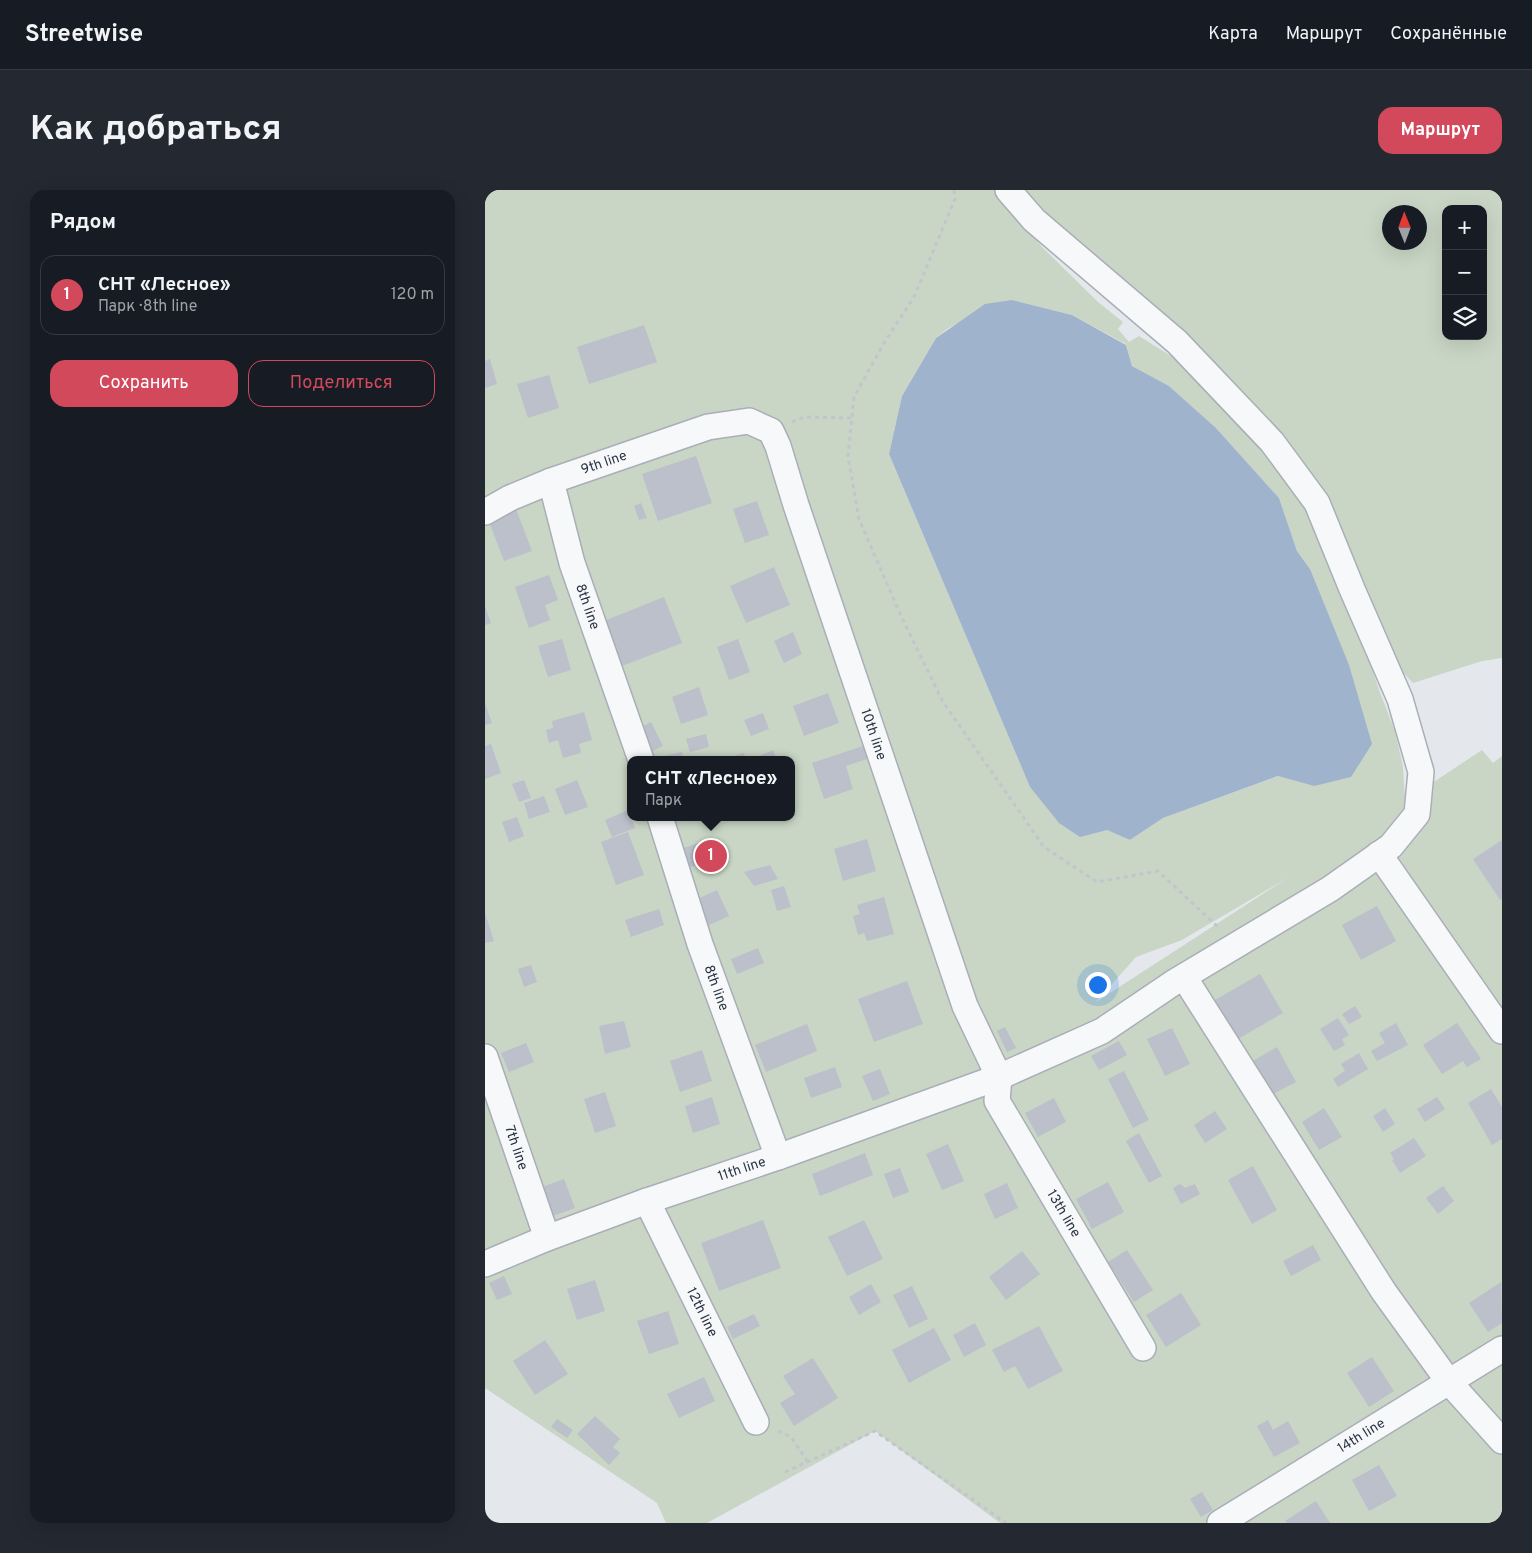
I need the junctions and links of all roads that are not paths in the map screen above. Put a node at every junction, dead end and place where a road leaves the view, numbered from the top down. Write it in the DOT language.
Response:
graph roads {
  1 [pos="1008,190"];
  2 [pos="771,431"];
  3 [pos="551,481"];
  4 [pos="485,512"];
  5 [pos="640,756"];
  6 [pos="662,821"];
  7 [pos="1379,854"];
  8 [pos="1184,977"];
  9 [pos="1502,1031"];
  10 [pos="485,1057"];
  11 [pos="999,1078"];
  12 [pos="778,1158"];
  13 [pos="647,1201"];
  14 [pos="547,1238"];
  15 [pos="485,1264"];
  16 [pos="1143,1348"];
  17 [pos="1502,1349"];
  18 [pos="1449,1382"];
  19 [pos="756,1422"];
  20 [pos="1502,1441"];
  21 [pos="1221,1523"];
  1 -- 7 [label="street, 11th line"];
  2 -- 3 [label="street, 9th line"];
  2 -- 11 [label="street, 10th line"];
  3 -- 4 [label="street, 9th line"];
  3 -- 5 [label="street, 8th line"];
  6 -- 12 [label="street, 8th line"];
  7 -- 8 [label="street, 11th line"];
  7 -- 9 [label="street"];
  8 -- 11 [label="street, 11th line"];
  8 -- 18 [label="street"];
  10 -- 14 [label="street, 7th line"];
  11 -- 12 [label="street, 11th line"];
  11 -- 16 [label="street, 13th line"];
  12 -- 13 [label="street, 11th line"];
  13 -- 14 [label="street, 11th line"];
  13 -- 19 [label="street, 12th line"];
  14 -- 15 [label="street, 11th line"];
  17 -- 18 [label="street, 14th line"];
  18 -- 20 [label="street"];
  18 -- 21 [label="street, 14th line"];
}
